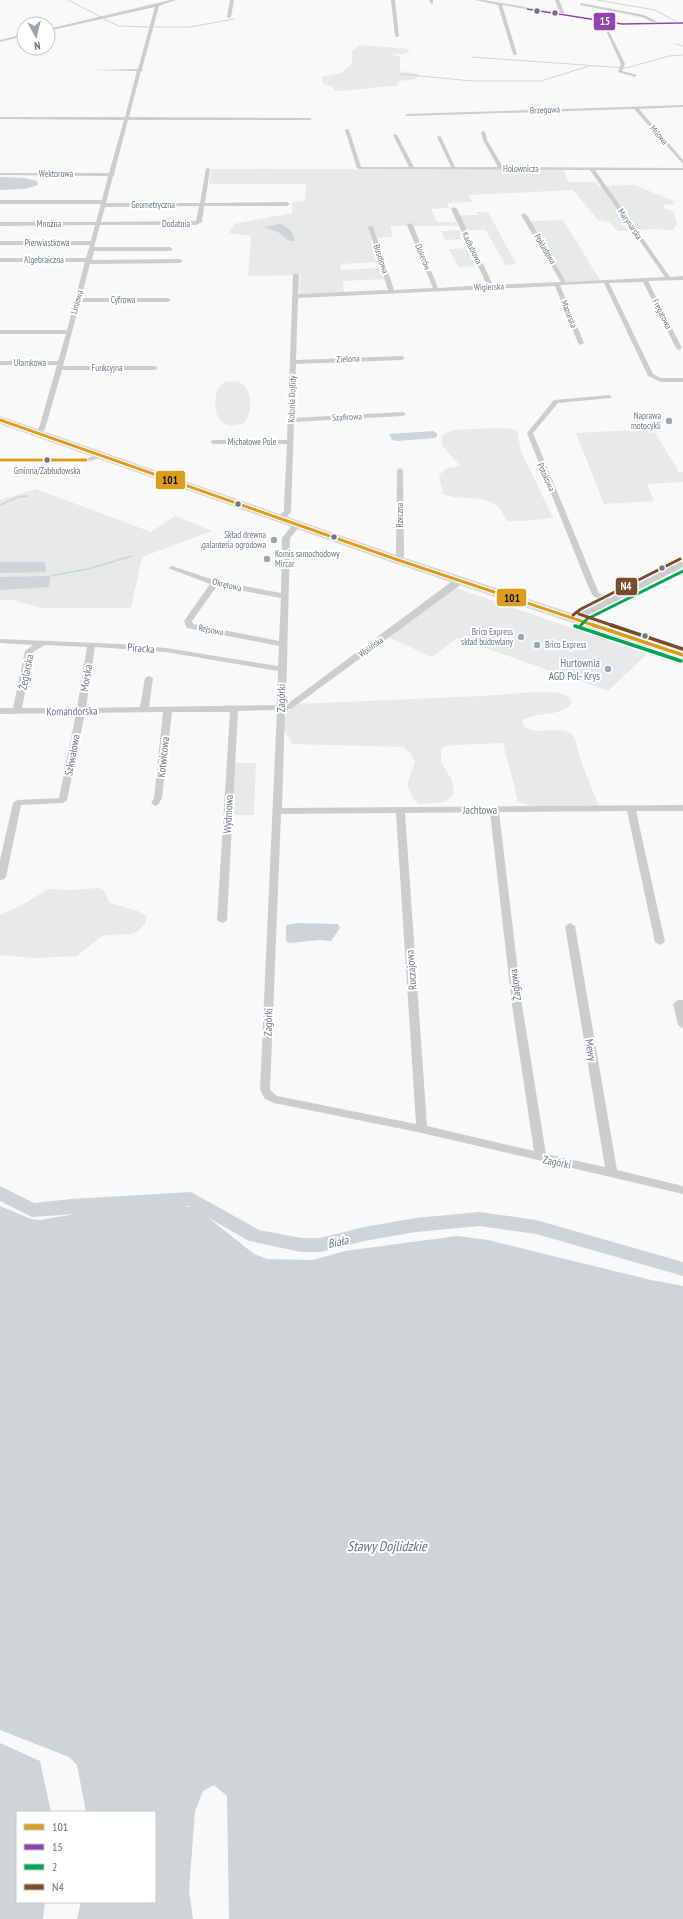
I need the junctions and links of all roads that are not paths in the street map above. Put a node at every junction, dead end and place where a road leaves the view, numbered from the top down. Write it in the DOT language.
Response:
graph roads {
  1 [pos="174,0"];
  2 [pos="232,0"];
  3 [pos="393,0"];
  4 [pos="477,0"];
  5 [pos="556,0"];
  6 [pos="500,4"];
  7 [pos="581,4"];
  8 [pos="158,5"];
  9 [pos="560,14"];
  10 [pos="229,17"];
  11 [pos="604,22"];
  12 [pos="683,23"];
  13 [pos="658,24"];
  14 [pos="56,28"];
  15 [pos="397,36"];
  16 [pos="16,37"];
  17 [pos="0,41"];
  18 [pos="514,54"];
  19 [pos="95,70"];
  20 [pos="141,70"];
  21 [pos="634,76"];
  22 [pos="683,106"];
  23 [pos="636,107"];
  24 [pos="407,115"];
  25 [pos="0,118"];
  26 [pos="128,118"];
  27 [pos="310,119"];
  28 [pos="347,130"];
  29 [pos="483,132"];
  30 [pos="395,135"];
  31 [pos="439,137"];
  32 [pos="683,163"];
  33 [pos="208,169"];
  34 [pos="413,169"];
  35 [pos="454,169"];
  36 [pos="502,169"];
  37 [pos="683,169"];
  38 [pos="592,170"];
  39 [pos="113,171"];
  40 [pos="0,174"];
  41 [pos="0,202"];
  42 [pos="105,203"];
  43 [pos="287,204"];
  44 [pos="201,205"];
  45 [pos="454,209"];
  46 [pos="524,215"];
  47 [pos="2,224"];
  48 [pos="98,224"];
  49 [pos="410,225"];
  50 [pos="370,227"];
  51 [pos="0,232"];
  52 [pos="0,243"];
  53 [pos="93,246"];
  54 [pos="170,249"];
  55 [pos="0,260"];
  56 [pos="89,261"];
  57 [pos="180,261"];
  58 [pos="296,275"];
  59 [pos="669,279"];
  60 [pos="681,279"];
  61 [pos="645,280"];
  62 [pos="606,282"];
  63 [pos="557,284"];
  64 [pos="565,284"];
  65 [pos="683,286"];
  66 [pos="492,287"];
  67 [pos="436,289"];
  68 [pos="392,292"];
  69 [pos="296,296"];
  70 [pos="77,300"];
  71 [pos="168,300"];
  72 [pos="0,332"];
  73 [pos="69,332"];
  74 [pos="581,343"];
  75 [pos="679,348"];
  76 [pos="402,358"];
  77 [pos="293,362"];
  78 [pos="0,363"];
  79 [pos="60,365"];
  80 [pos="155,368"];
  81 [pos="683,380"];
  82 [pos="609,397"];
  83 [pos="403,414"];
  84 [pos="0,420"];
  85 [pos="291,420"];
  86 [pos="36,433"];
  87 [pos="213,442"];
  88 [pos="290,442"];
  89 [pos="101,456"];
  90 [pos="0,460"];
  91 [pos="400,470"];
  92 [pos="280,519"];
  93 [pos="296,525"];
  94 [pos="398,560"];
  95 [pos="683,564"];
  96 [pos="172,568"];
  97 [pos="458,581"];
  98 [pos="215,583"];
  99 [pos="284,596"];
  100 [pos="610,601"];
  101 [pos="577,620"];
  102 [pos="0,641"];
  103 [pos="46,643"];
  104 [pos="283,644"];
  105 [pos="91,645"];
  106 [pos="683,655"];
  107 [pos="281,669"];
  108 [pos="149,678"];
  109 [pos="168,709"];
  110 [pos="234,709"];
  111 [pos="281,709"];
  112 [pos="81,710"];
  113 [pos="144,710"];
  114 [pos="1,711"];
  115 [pos="17,711"];
  116 [pos="0,722"];
  117 [pos="155,803"];
  118 [pos="683,808"];
  119 [pos="631,809"];
  120 [pos="494,810"];
  121 [pos="277,811"];
  122 [pos="400,811"];
  123 [pos="1,877"];
  124 [pos="222,920"];
  125 [pos="570,926"];
  126 [pos="660,942"];
  127 [pos="683,1004"];
  128 [pos="683,1025"];
  129 [pos="422,1129"];
  130 [pos="541,1158"];
  131 [pos="612,1174"];
  132 [pos="683,1190"];
  1 -- 8 [label="street"];
  2 -- 10 [label="street"];
  3 -- 15 [label="street"];
  4 -- 6 [label="street"];
  5 -- 9 [label="street"];
  6 -- 9 [label="street"];
  6 -- 18 [label="street"];
  7 -- 13 [label="street"];
  8 -- 14 [label="street"];
  8 -- 20 [label="street, Liniowa"];
  9 -- 11 [label="street"];
  11 -- 13 [label="street"];
  11 -- 21 [label="street"];
  12 -- 13 [label="street"];
  16 -- 17 [label="street"];
  19 -- 20 [label="street"];
  20 -- 26 [label="street, Liniowa"];
  22 -- 23 [label="street, Brzegowa"];
  23 -- 24 [label="street, Brzegowa"];
  23 -- 32 [label="street, Milowa"];
  25 -- 26 [label="street"];
  26 -- 27 [label="street"];
  26 -- 39 [label="street, Liniowa"];
  28 -- 34 [label="street, Holownicza"];
  29 -- 36 [label="street"];
  30 -- 34 [label="street"];
  31 -- 35 [label="street"];
  33 -- 44 [label="street, Dodatnia"];
  34 -- 35 [label="street, Holownicza"];
  35 -- 36 [label="street, Holownicza"];
  36 -- 38 [label="street, Holownicza"];
  37 -- 38 [label="street, Holownicza"];
  38 -- 59 [label="street, Marynarska"];
  39 -- 40 [label="street, Wektorowa"];
  39 -- 42 [label="street, Liniowa"];
  41 -- 42 [label="street, Geometryczna"];
  42 -- 44 [label="street, Geometryczna"];
  42 -- 48 [label="street, Liniowa"];
  43 -- 44 [label="street, Geometryczna"];
  44 -- 48 [label="street, Dodatnia"];
  45 -- 66 [label="street, Kadłubowa"];
  46 -- 64 [label="street, Pokładowa"];
  47 -- 48 [label="street, Mnożna"];
  47 -- 51 [label="street"];
  48 -- 53 [label="street, Liniowa"];
  49 -- 67 [label="street, Dokerów"];
  50 -- 68 [label="street, Busolowa"];
  52 -- 53 [label="street, Pierwiastkowa"];
  53 -- 54 [label="street, Pierwiastkowa"];
  53 -- 56 [label="street, Liniowa"];
  55 -- 56 [label="street, Algebraiczna"];
  56 -- 57 [label="street, Algebraiczna"];
  56 -- 70 [label="street, Liniowa"];
  58 -- 69 [label="street, Kolonia Dojlidy"];
  59 -- 60 [label="street, Wigierska"];
  59 -- 61 [label="street, Wigierska"];
  60 -- 65 [label="street"];
  61 -- 62 [label="street, Wigierska"];
  61 -- 75 [label="street, Fregatowa"];
  62 -- 64 [label="street, Wigierska"];
  62 -- 81 [label="street"];
  63 -- 64 [label="street, Wigierska"];
  63 -- 66 [label="street, Wigierska"];
  63 -- 74 [label="street, Mazurska"];
  66 -- 67 [label="street, Wigierska"];
  67 -- 68 [label="street, Wigierska"];
  68 -- 69 [label="street, Wigierska"];
  69 -- 77 [label="street, Kolonia Dojlidy"];
  70 -- 71 [label="street, Cyfrowa"];
  70 -- 73 [label="street, Liniowa"];
  72 -- 73 [label="street"];
  73 -- 79 [label="street, Liniowa"];
  76 -- 77 [label="street, Zielona"];
  77 -- 85 [label="street, Kolonia Dojlidy"];
  78 -- 79 [label="street, Ułamkowa"];
  79 -- 80 [label="street, Funkcyjna"];
  79 -- 86 [label="street, Liniowa"];
  82 -- 100 [label="street, Potokowa"];
  83 -- 85 [label="street, Szafirowa"];
  84 -- 86 [label="highway"];
  85 -- 88 [label="street, Kolonia Dojlidy"];
  86 -- 89 [label="highway"];
  87 -- 88 [label="street, Michałowe Pole"];
  88 -- 92 [label="street, Kolonia Dojlidy"];
  89 -- 90 [label="street"];
  89 -- 92 [label="highway"];
  91 -- 94 [label="street, Rzeczna"];
  92 -- 93 [label="highway"];
  93 -- 94 [label="highway"];
  93 -- 99 [label="street, Zagórki"];
  94 -- 97 [label="highway"];
  95 -- 100 [label="street"];
  96 -- 98 [label="street, Okrętowa"];
  97 -- 101 [label="highway"];
  97 -- 111 [label="street, Wolińska"];
  98 -- 99 [label="street, Okrętowa"];
  98 -- 104 [label="street, Rejsowa"];
  99 -- 104 [label="street, Zagórki"];
  100 -- 101 [label="street"];
  101 -- 106 [label="highway"];
  102 -- 103 [label="street, Piracka"];
  103 -- 105 [label="street, Piracka"];
  103 -- 115 [label="street, Żeglarska"];
  104 -- 107 [label="street, Zagórki"];
  105 -- 107 [label="street, Piracka"];
  105 -- 112 [label="street, Morska"];
  107 -- 111 [label="street, Zagórki"];
  108 -- 113 [label="street"];
  109 -- 110 [label="street, Komandorska"];
  109 -- 113 [label="street, Komandorska"];
  109 -- 117 [label="street, Kotwicowa"];
  110 -- 111 [label="street, Komandorska"];
  110 -- 124 [label="street, Wydmowa"];
  111 -- 121 [label="street, Zagórki"];
  112 -- 113 [label="street, Komandorska"];
  112 -- 115 [label="street, Komandorska"];
  112 -- 123 [label="street, Szkwałowa"];
  114 -- 115 [label="street, Komandorska"];
  114 -- 116 [label="street"];
  118 -- 119 [label="street, Jachtowa"];
  119 -- 120 [label="street, Jachtowa"];
  119 -- 126 [label="street"];
  120 -- 122 [label="street, Jachtowa"];
  120 -- 130 [label="street, Żaglowa"];
  121 -- 122 [label="street, Jachtowa"];
  121 -- 129 [label="street, Zagórki"];
  122 -- 129 [label="street, Ruczajowa"];
  125 -- 131 [label="street, Mewy"];
  127 -- 128 [label="street"];
  129 -- 130 [label="street, Zagórki"];
  130 -- 131 [label="street, Zagórki"];
  131 -- 132 [label="street, Zagórki"];
}
